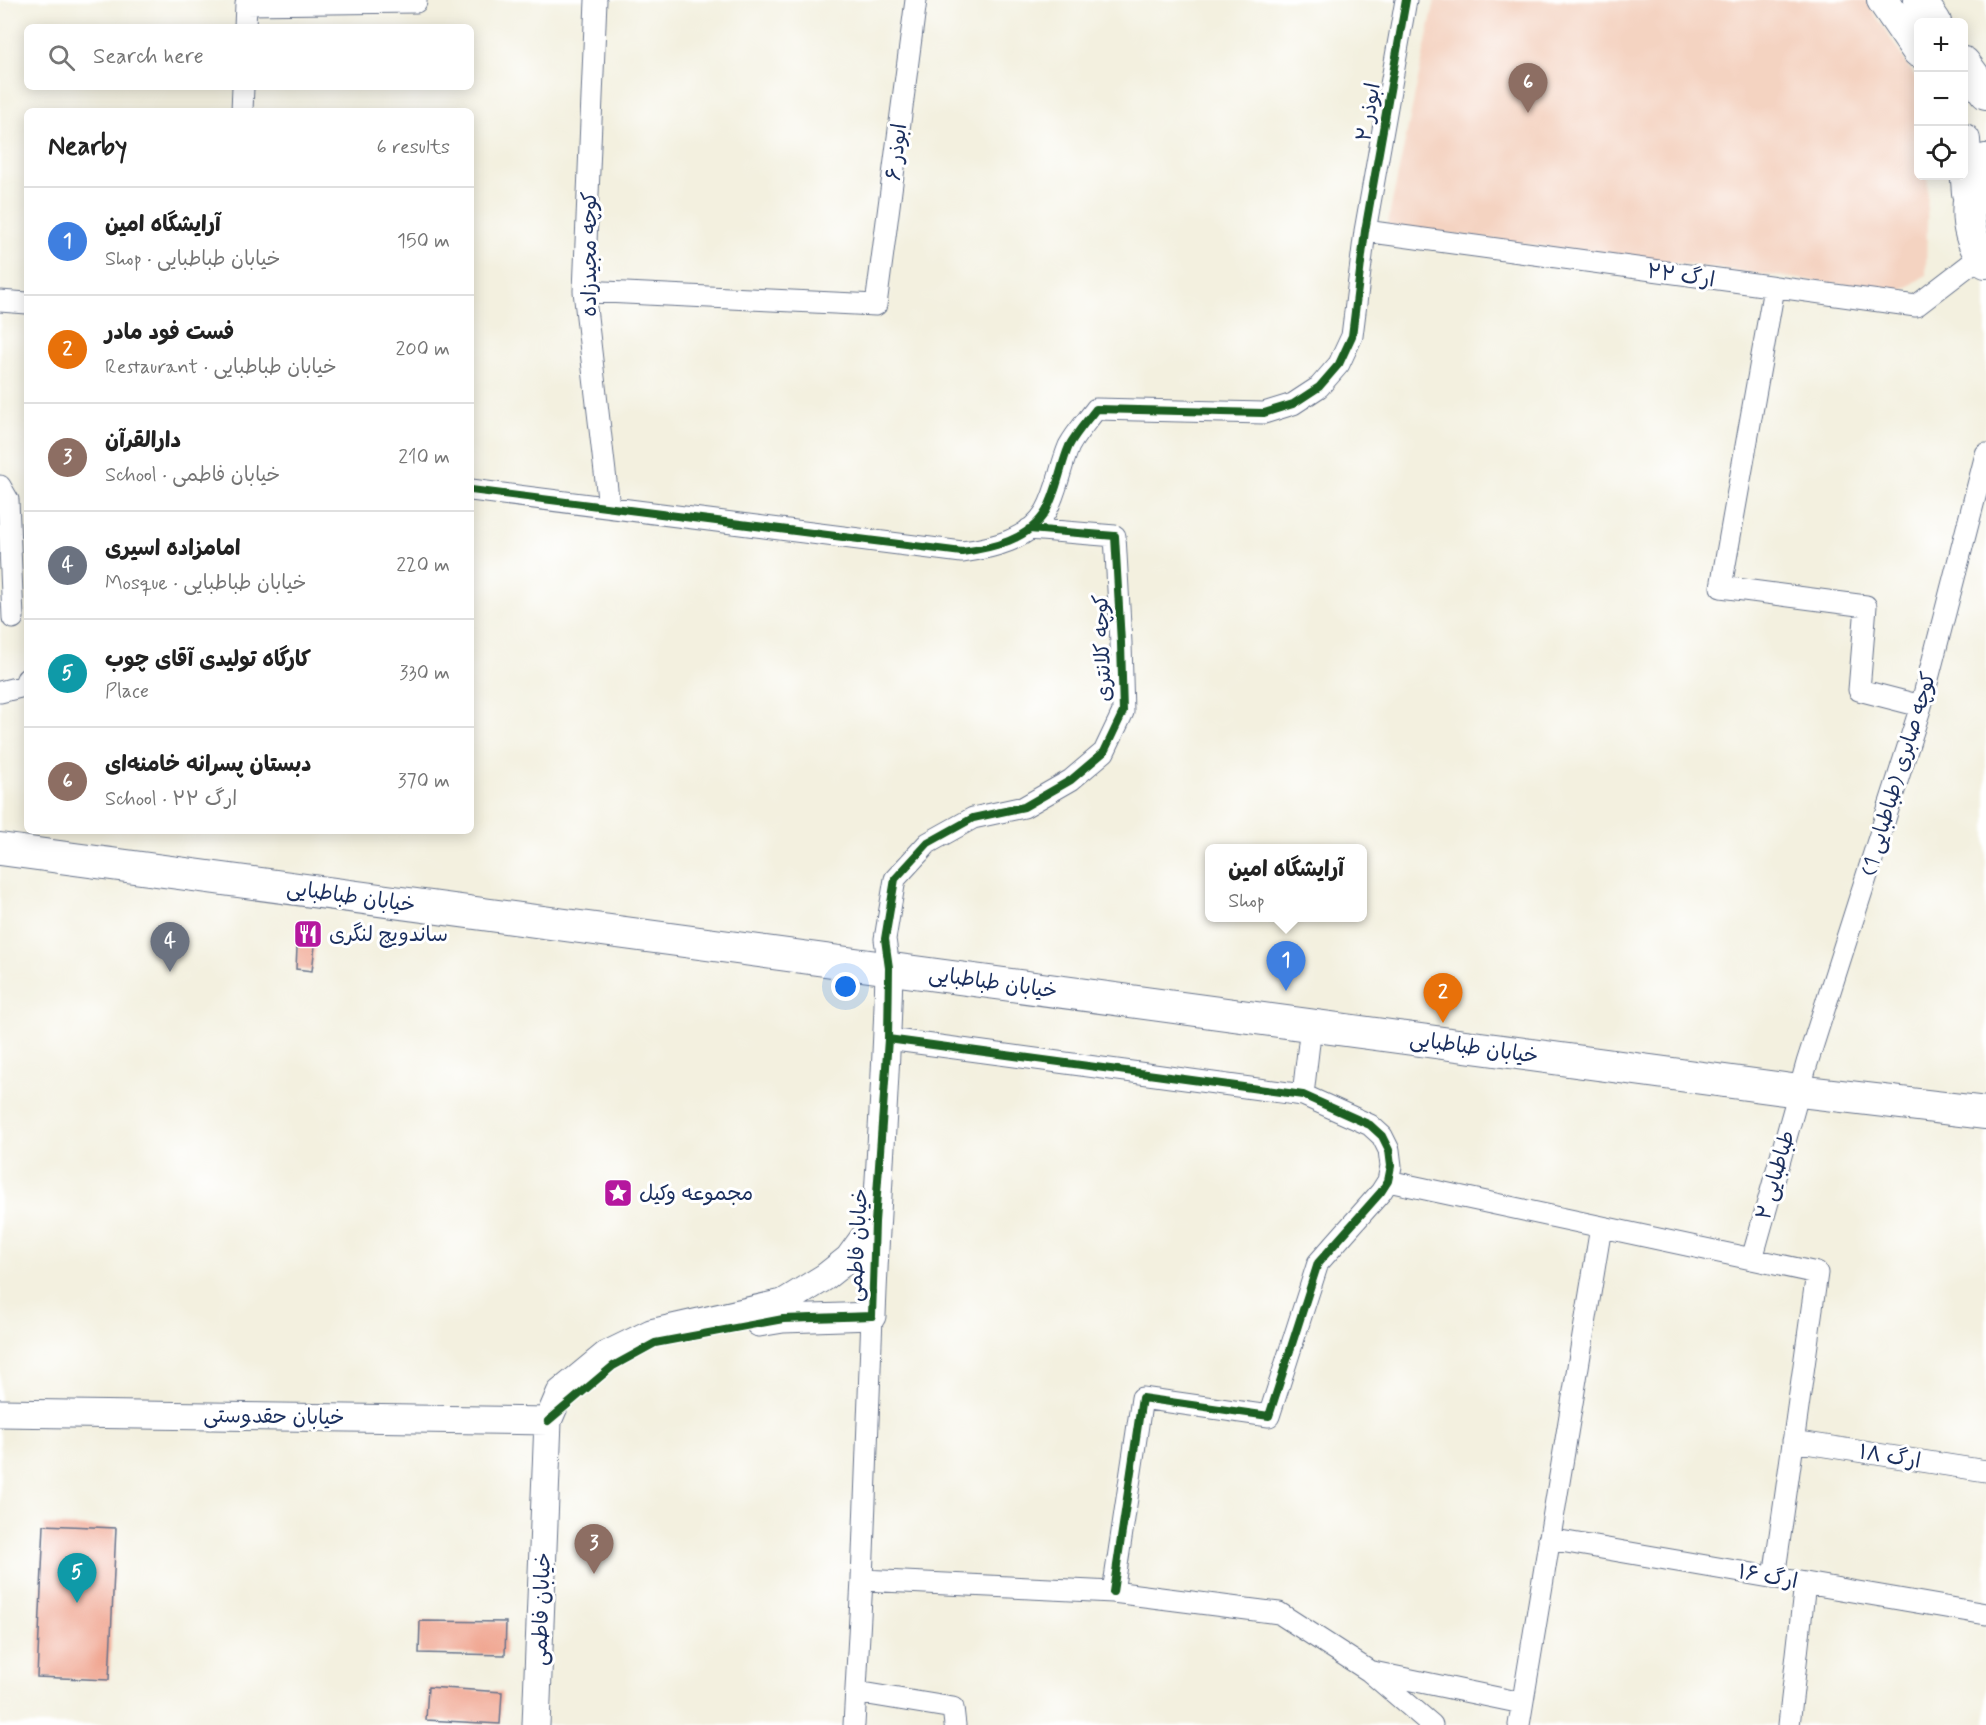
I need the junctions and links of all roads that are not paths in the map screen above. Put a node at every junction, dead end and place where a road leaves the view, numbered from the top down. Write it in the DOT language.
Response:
graph roads {
  1 [pos="416,0"];
  2 [pos="596,0"];
  3 [pos="916,0"];
  4 [pos="1406,0"];
  5 [pos="1883,0"];
  6 [pos="1920,0"];
  7 [pos="1932,18"];
  8 [pos="245,24"];
  9 [pos="1914,45"];
  10 [pos="1968,68"];
  11 [pos="243,90"];
  12 [pos="1986,93"];
  13 [pos="242,108"];
  14 [pos="1986,160"];
  15 [pos="1967,180"];
  16 [pos="1969,198"];
  17 [pos="1365,231"];
  18 [pos="1983,259"];
  19 [pos="1774,288"];
  20 [pos="584,291"];
  21 [pos="0,301"];
  22 [pos="24,303"];
  23 [pos="1986,454"];
  24 [pos="474,490"];
  25 [pos="12,498"];
  26 [pos="609,507"];
  27 [pos="1029,529"];
  28 [pos="13,618"];
  29 [pos="24,686"];
  30 [pos="0,692"];
  31 [pos="1921,706"];
  32 [pos="0,849"];
  33 [pos="889,968"];
  34 [pos="1311,1025"];
  35 [pos="888,1039"];
  36 [pos="1799,1091"];
  37 [pos="1303,1095"];
  38 [pos="1986,1113"];
  39 [pos="1388,1181"];
  40 [pos="875,1222"];
  41 [pos="1601,1227"];
  42 [pos="1752,1259"];
  43 [pos="872,1316"];
  44 [pos="0,1413"];
  45 [pos="548,1421"];
  46 [pos="1793,1442"];
  47 [pos="1986,1471"];
  48 [pos="1550,1539"];
  49 [pos="1774,1578"];
  50 [pos="862,1580"];
  51 [pos="1804,1583"];
  52 [pos="1113,1592"];
  53 [pos="1986,1614"];
  54 [pos="1369,1671"];
  55 [pos="856,1692"];
  56 [pos="1522,1703"];
  57 [pos="536,1725"];
  58 [pos="854,1725"];
  59 [pos="955,1725"];
  60 [pos="1432,1725"];
  61 [pos="1519,1725"];
  62 [pos="1789,1725"];
  1 -- 8 [label="street"];
  2 -- 20 [label="street, کوچه مجیدزاده"];
  3 -- 20 [label="street, ابوذر ۶"];
  4 -- 17 [label="street, ابوذر ۲"];
  5 -- 9 [label="main road"];
  6 -- 7 [label="main road"];
  10 -- 12 [label="main road"];
  11 -- 13 [label="street"];
  14 -- 16 [label="main road"];
  15 -- 16 [label="main road"];
  16 -- 18 [label="main road"];
  17 -- 19 [label="street, ارگ ۲۲"];
  17 -- 27 [label="street, ابوذر ۲"];
  18 -- 19 [label="street, ارگ ۲۲"];
  19 -- 31 [label="street"];
  20 -- 26 [label="street, کوچه مجیدزاده"];
  21 -- 22 [label="street"];
  23 -- 31 [label="street, کوچه صابری (طباطبایی 1)"];
  24 -- 26 [label="street"];
  25 -- 28 [label="street"];
  26 -- 27 [label="street"];
  27 -- 33 [label="street, کوچه کلانتری"];
  29 -- 30 [label="street"];
  31 -- 36 [label="street, کوچه صابری (طباطبایی 1)"];
  32 -- 33 [label="main road, خیابان طباطبایی"];
  33 -- 34 [label="main road, خیابان طباطبایی"];
  33 -- 35 [label="street, خیابان فاطمی"];
  34 -- 36 [label="main road, خیابان طباطبایی"];
  34 -- 37 [label="street"];
  35 -- 37 [label="street"];
  35 -- 40 [label="street, خیابان فاطمی"];
  36 -- 38 [label="main road, خیابان طباطبایی"];
  36 -- 42 [label="street, طباطبایی ۲"];
  37 -- 39 [label="street"];
  39 -- 41 [label="street"];
  39 -- 52 [label="street"];
  40 -- 43 [label="street, خیابان فاطمی"];
  40 -- 45 [label="street, خیابان فاطمی"];
  41 -- 42 [label="street"];
  41 -- 48 [label="street"];
  42 -- 46 [label="street"];
  43 -- 45 [label="street, خیابان فاطمی"];
  43 -- 50 [label="street"];
  44 -- 45 [label="street, خیابان حقدوستی"];
  45 -- 57 [label="street, خیابان فاطمی"];
  46 -- 47 [label="street, ارگ ۱۸"];
  46 -- 49 [label="street"];
  48 -- 49 [label="street, ارگ ۱۶"];
  48 -- 56 [label="street"];
  49 -- 51 [label="street, ارگ ۱۶"];
  50 -- 52 [label="street"];
  50 -- 55 [label="street"];
  51 -- 53 [label="street, ارگ ۱۶"];
  51 -- 62 [label="street"];
  52 -- 54 [label="street"];
  54 -- 56 [label="street"];
  54 -- 60 [label="street"];
  55 -- 58 [label="street"];
  55 -- 59 [label="street"];
  56 -- 61 [label="street"];
}
